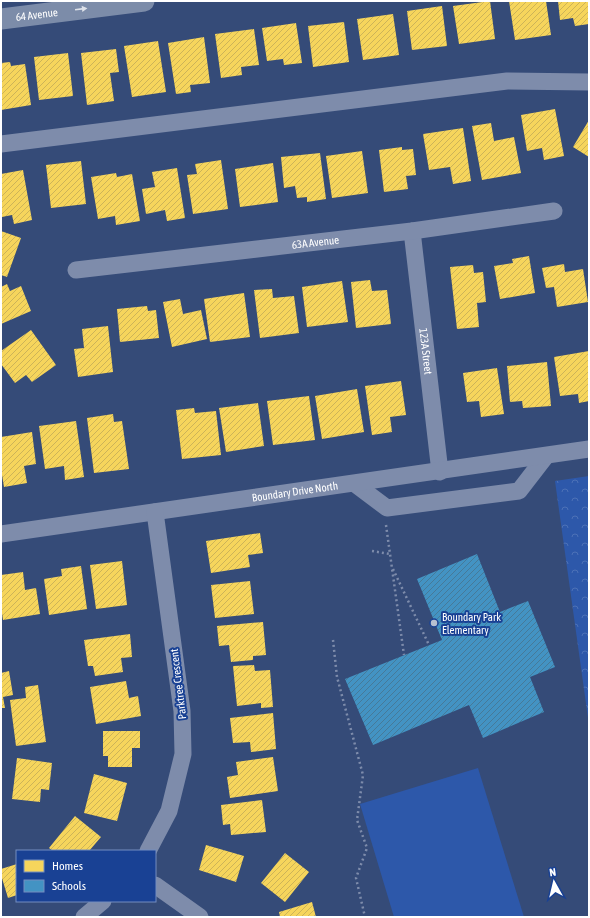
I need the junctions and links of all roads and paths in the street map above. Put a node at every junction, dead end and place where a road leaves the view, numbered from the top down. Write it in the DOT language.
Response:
graph roads {
  1 [pos="144,1"];
  2 [pos="1,19"];
  3 [pos="589,82"];
  4 [pos="1,144"];
  5 [pos="554,211"];
  6 [pos="412,231"];
  7 [pos="76,270"];
  8 [pos="589,449"];
  9 [pos="546,456"];
  10 [pos="440,472"];
  11 [pos="355,484"];
  12 [pos="155,512"];
  13 [pos="385,520"];
  14 [pos="1,534"];
  15 [pos="372,551"];
  16 [pos="390,554"];
  17 [pos="392,567"];
  18 [pos="333,640"];
  19 [pos="429,645"];
  20 [pos="404,655"];
  21 [pos="149,850"];
  22 [pos="156,886"];
  23 [pos="102,902"];
  24 [pos="84,917"];
  25 [pos="200,917"];
  26 [pos="365,917"];
  2 -- 1 [label="main road, 64 Avenue, one-way"];
  3 -- 4 [label="street"];
  5 -- 6 [label="street, 63A Avenue"];
  6 -- 7 [label="street, 63A Avenue"];
  6 -- 10 [label="street, 123A Street"];
  8 -- 9 [label="street, Boundary Drive North"];
  9 -- 10 [label="street, Boundary Drive North"];
  9 -- 11 [label="street"];
  10 -- 11 [label="street, Boundary Drive North"];
  11 -- 12 [label="street, Boundary Drive North"];
  12 -- 14 [label="street, Boundary Drive North"];
  12 -- 21 [label="street, Parktree Crescent"];
  13 -- 16 [label="path"];
  15 -- 16 [label="path"];
  16 -- 17 [label="path"];
  17 -- 19 [label="path"];
  17 -- 20 [label="path"];
  18 -- 26 [label="path"];
  22 -- 25 [label="street"];
  23 -- 24 [label="street"];
}
